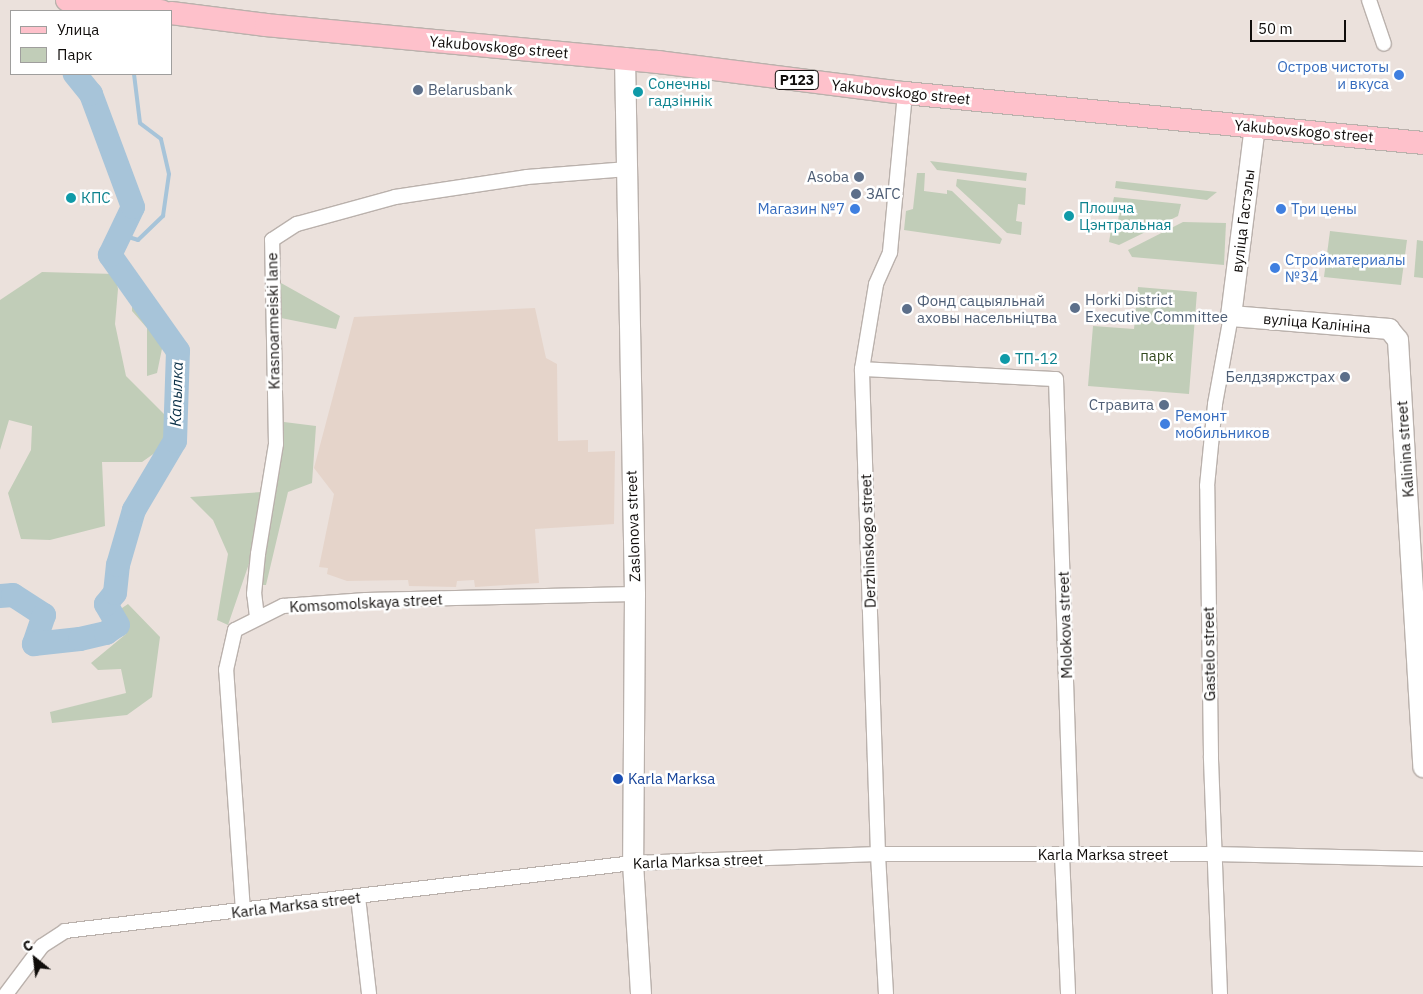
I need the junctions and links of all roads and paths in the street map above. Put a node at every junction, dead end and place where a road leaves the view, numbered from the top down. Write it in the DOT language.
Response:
graph roads {
  1 [pos="67,0"];
  2 [pos="1369,0"];
  3 [pos="152,10"];
  4 [pos="172,12"];
  5 [pos="1384,44"];
  6 [pos="624,58"];
  7 [pos="905,93"];
  8 [pos="1255,126"];
  9 [pos="1423,142"];
  10 [pos="628,168"];
  11 [pos="1231,316"];
  12 [pos="862,369"];
  13 [pos="635,594"];
  14 [pos="1419,594"];
  15 [pos="257,616"];
  16 [pos="1423,767"];
  17 [pos="878,854"];
  18 [pos="1214,854"];
  19 [pos="1067,855"];
  20 [pos="1423,859"];
  21 [pos="633,863"];
  22 [pos="358,897"];
  23 [pos="243,911"];
  24 [pos="6,994"];
  25 [pos="369,994"];
  26 [pos="641,994"];
  27 [pos="886,994"];
  28 [pos="1068,994"];
  29 [pos="1220,994"];
  1 -- 3 [label="main road"];
  2 -- 5 [label="street"];
  4 -- 6 [label="main road, Yakubovskogo street / Р123"];
  6 -- 7 [label="main road, Yakubovskogo street / Р123"];
  6 -- 10 [label="street, Zaslonova street"];
  7 -- 8 [label="main road, Yakubovskogo street / Р123"];
  7 -- 12 [label="street, Derzhinskogo street"];
  8 -- 9 [label="main road, Yakubovskogo street / Р123"];
  8 -- 11 [label="street, вуліца Гастэлы"];
  10 -- 13 [label="street, Zaslonova street"];
  10 -- 15 [label="street, Krasnoarmeiski lane"];
  11 -- 14 [label="street, вуліца Калініна"];
  11 -- 18 [label="street, Gastelo street"];
  12 -- 17 [label="street, Derzhinskogo street"];
  12 -- 19 [label="street, Molokova street"];
  13 -- 15 [label="street, Komsomolskaya street"];
  13 -- 21 [label="street, Zaslonova street"];
  14 -- 16 [label="street"];
  15 -- 23 [label="street, Komsomolskaya street"];
  17 -- 19 [label="street, Karla Marksa street"];
  17 -- 21 [label="street, Karla Marksa street"];
  17 -- 27 [label="street, Derzhinskogo street"];
  18 -- 19 [label="street, Karla Marksa street"];
  18 -- 20 [label="street, Karla Marksa street"];
  18 -- 29 [label="street, Gastelo street"];
  19 -- 28 [label="street, Molokova street"];
  21 -- 22 [label="street, Karla Marksa street"];
  21 -- 26 [label="street, Zaslonova street"];
  22 -- 23 [label="street, Karla Marksa street"];
  22 -- 25 [label="street"];
  23 -- 24 [label="street, Karla Marksa street"];
}
